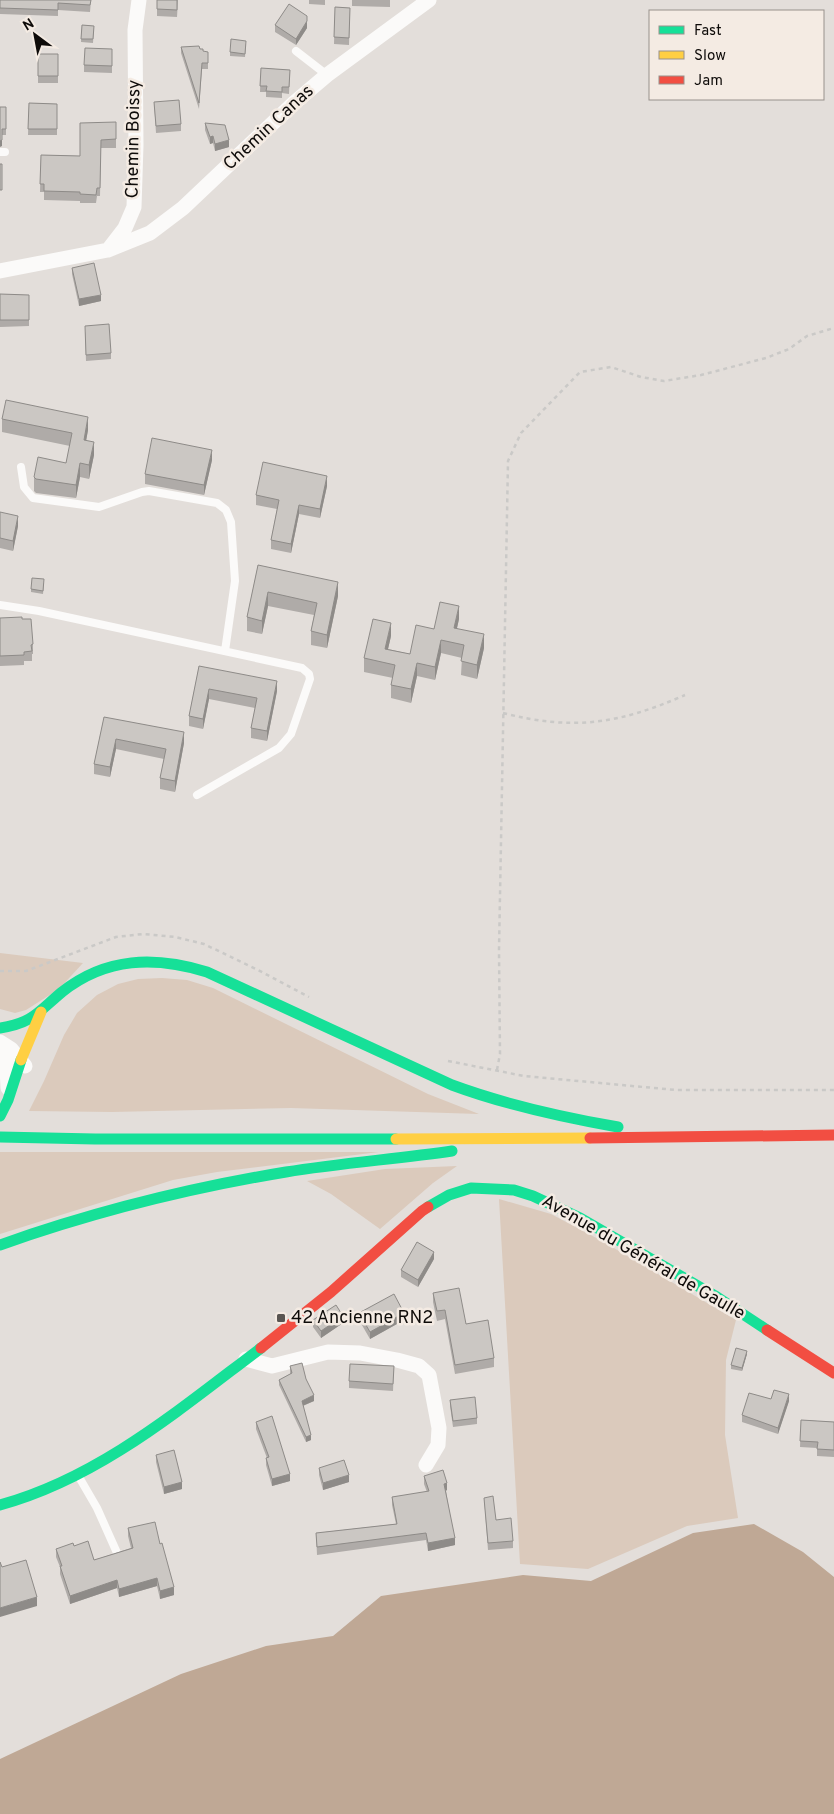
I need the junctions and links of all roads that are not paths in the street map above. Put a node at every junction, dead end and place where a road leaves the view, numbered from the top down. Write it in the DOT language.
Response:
graph roads {
  1 [pos="139,0"];
  2 [pos="429,0"];
  3 [pos="296,51"];
  4 [pos="327,75"];
  5 [pos="108,250"];
  6 [pos="0,270"];
  7 [pos="21,467"];
  8 [pos="0,605"];
  9 [pos="225,651"];
  10 [pos="197,795"];
  11 [pos="42,1012"];
  12 [pos="0,1028"];
  13 [pos="0,1042"];
  14 [pos="0,1054"];
  15 [pos="21,1060"];
  16 [pos="8,1100"];
  17 [pos="0,1116"];
  18 [pos="834,1135"];
  19 [pos="664,1136"];
  20 [pos="0,1137"];
  21 [pos="534,1140"];
  22 [pos="0,1245"];
  23 [pos="246,1359"];
  24 [pos="834,1373"];
  25 [pos="426,1465"];
  26 [pos="78,1475"];
  27 [pos="0,1505"];
  28 [pos="118,1555"];
  1 -- 5 [label="street, Chemin Boissy"];
  2 -- 4 [label="street, Chemin Canas"];
  3 -- 4 [label="lane"];
  4 -- 5 [label="street, Chemin Canas"];
  5 -- 6 [label="street"];
  7 -- 9 [label="lane"];
  8 -- 9 [label="lane"];
  9 -- 10 [label="lane"];
  11 -- 12 [label="main road"];
  11 -- 15 [label="main road"];
  11 -- 19 [label="main road"];
  13 -- 15 [label="street"];
  14 -- 16 [label="street"];
  15 -- 16 [label="street"];
  16 -- 17 [label="main road"];
  18 -- 19 [label="main road"];
  19 -- 21 [label="main road"];
  20 -- 21 [label="main road"];
  21 -- 22 [label="main road"];
  23 -- 24 [label="main road, Avenue du Général de Gaulle"];
  23 -- 25 [label="street"];
  23 -- 26 [label="main road, Avenue du Général de Gaulle"];
  26 -- 27 [label="main road, Avenue du Général de Gaulle"];
  26 -- 28 [label="lane"];
}
